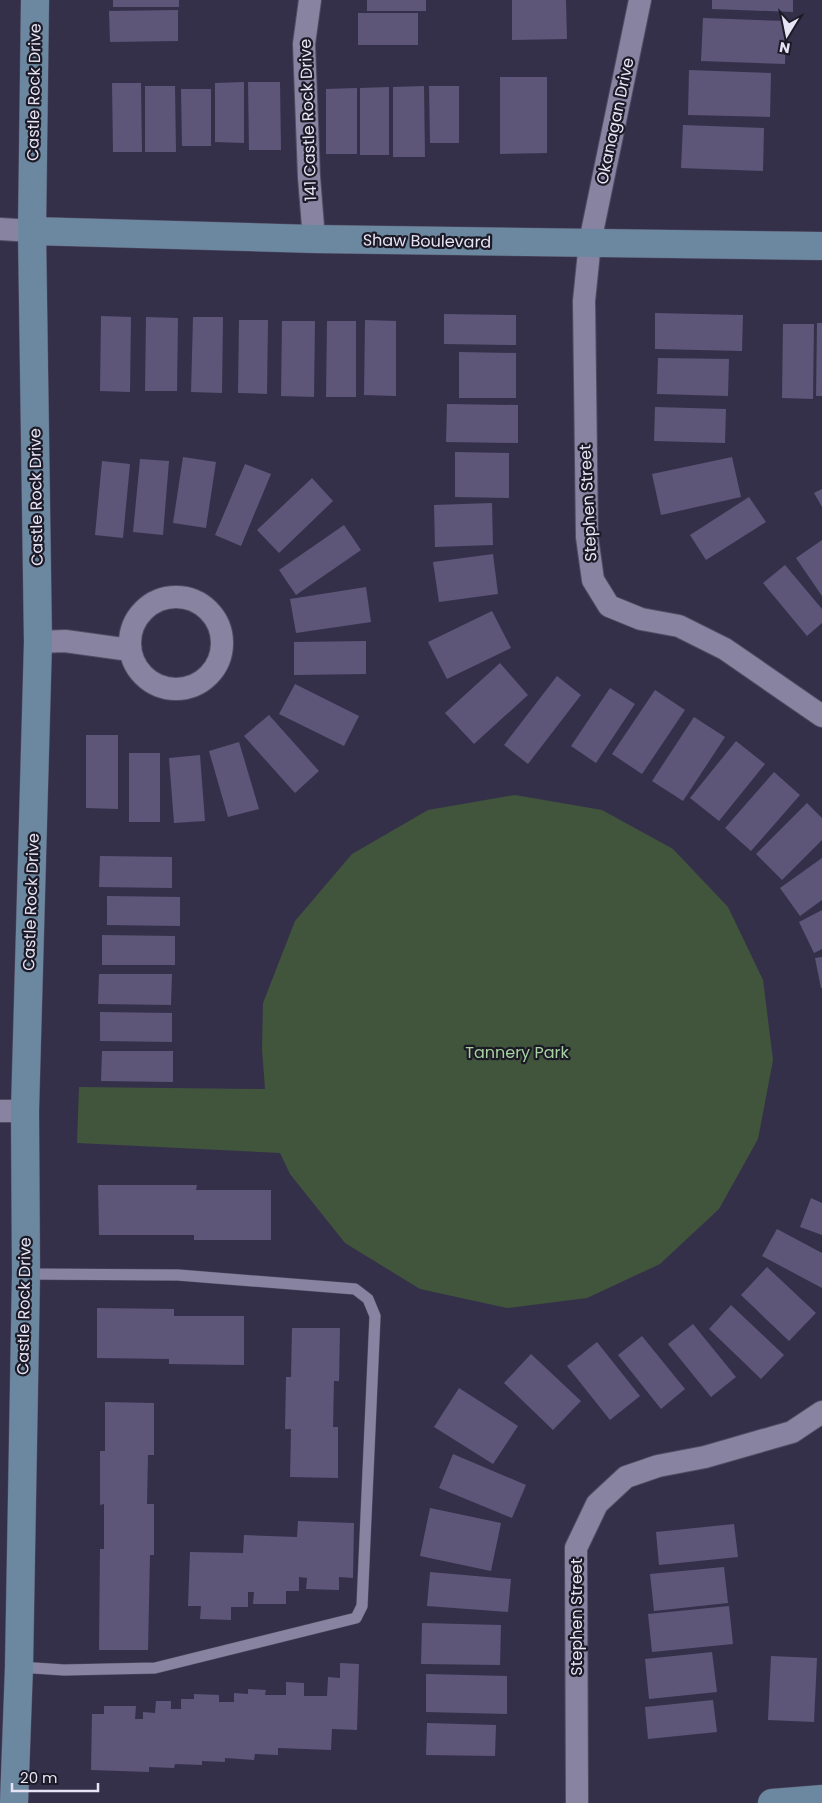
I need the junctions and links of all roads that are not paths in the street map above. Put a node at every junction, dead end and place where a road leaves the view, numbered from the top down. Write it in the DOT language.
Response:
graph roads {
  1 [pos="36,0"];
  2 [pos="310,0"];
  3 [pos="640,0"];
  4 [pos="0,229"];
  5 [pos="32,230"];
  6 [pos="314,240"];
  7 [pos="590,242"];
  8 [pos="822,246"];
  9 [pos="38,642"];
  10 [pos="130,650"];
  11 [pos="822,716"];
  12 [pos="12,1111"];
  13 [pos="26,1274"];
  14 [pos="822,1412"];
  15 [pos="18,1667"];
  16 [pos="822,1799"];
  17 [pos="14,1803"];
  18 [pos="577,1803"];
  19 [pos="772,1803"];
  1 -- 5 [label="street, Castle Rock Drive"];
  2 -- 6 [label="street, 141 Castle Rock Drive"];
  3 -- 7 [label="street, Okanagan Drive"];
  4 -- 5 [label="street"];
  5 -- 6 [label="street, Shaw Boulevard"];
  5 -- 9 [label="street, Castle Rock Drive"];
  6 -- 7 [label="street, Shaw Boulevard"];
  7 -- 8 [label="street, Shaw Boulevard"];
  7 -- 11 [label="street, Stephen Street"];
  9 -- 10 [label="street"];
  9 -- 12 [label="street, Castle Rock Drive"];
  10 -- 10 [label="street"];
  12 -- 13 [label="street, Castle Rock Drive"];
  13 -- 15 [label="street, Castle Rock Drive"];
  13 -- 15 [label="lane"];
  14 -- 18 [label="street, Stephen Street"];
  15 -- 17 [label="street, Castle Rock Drive"];
  16 -- 19 [label="street"];
}
